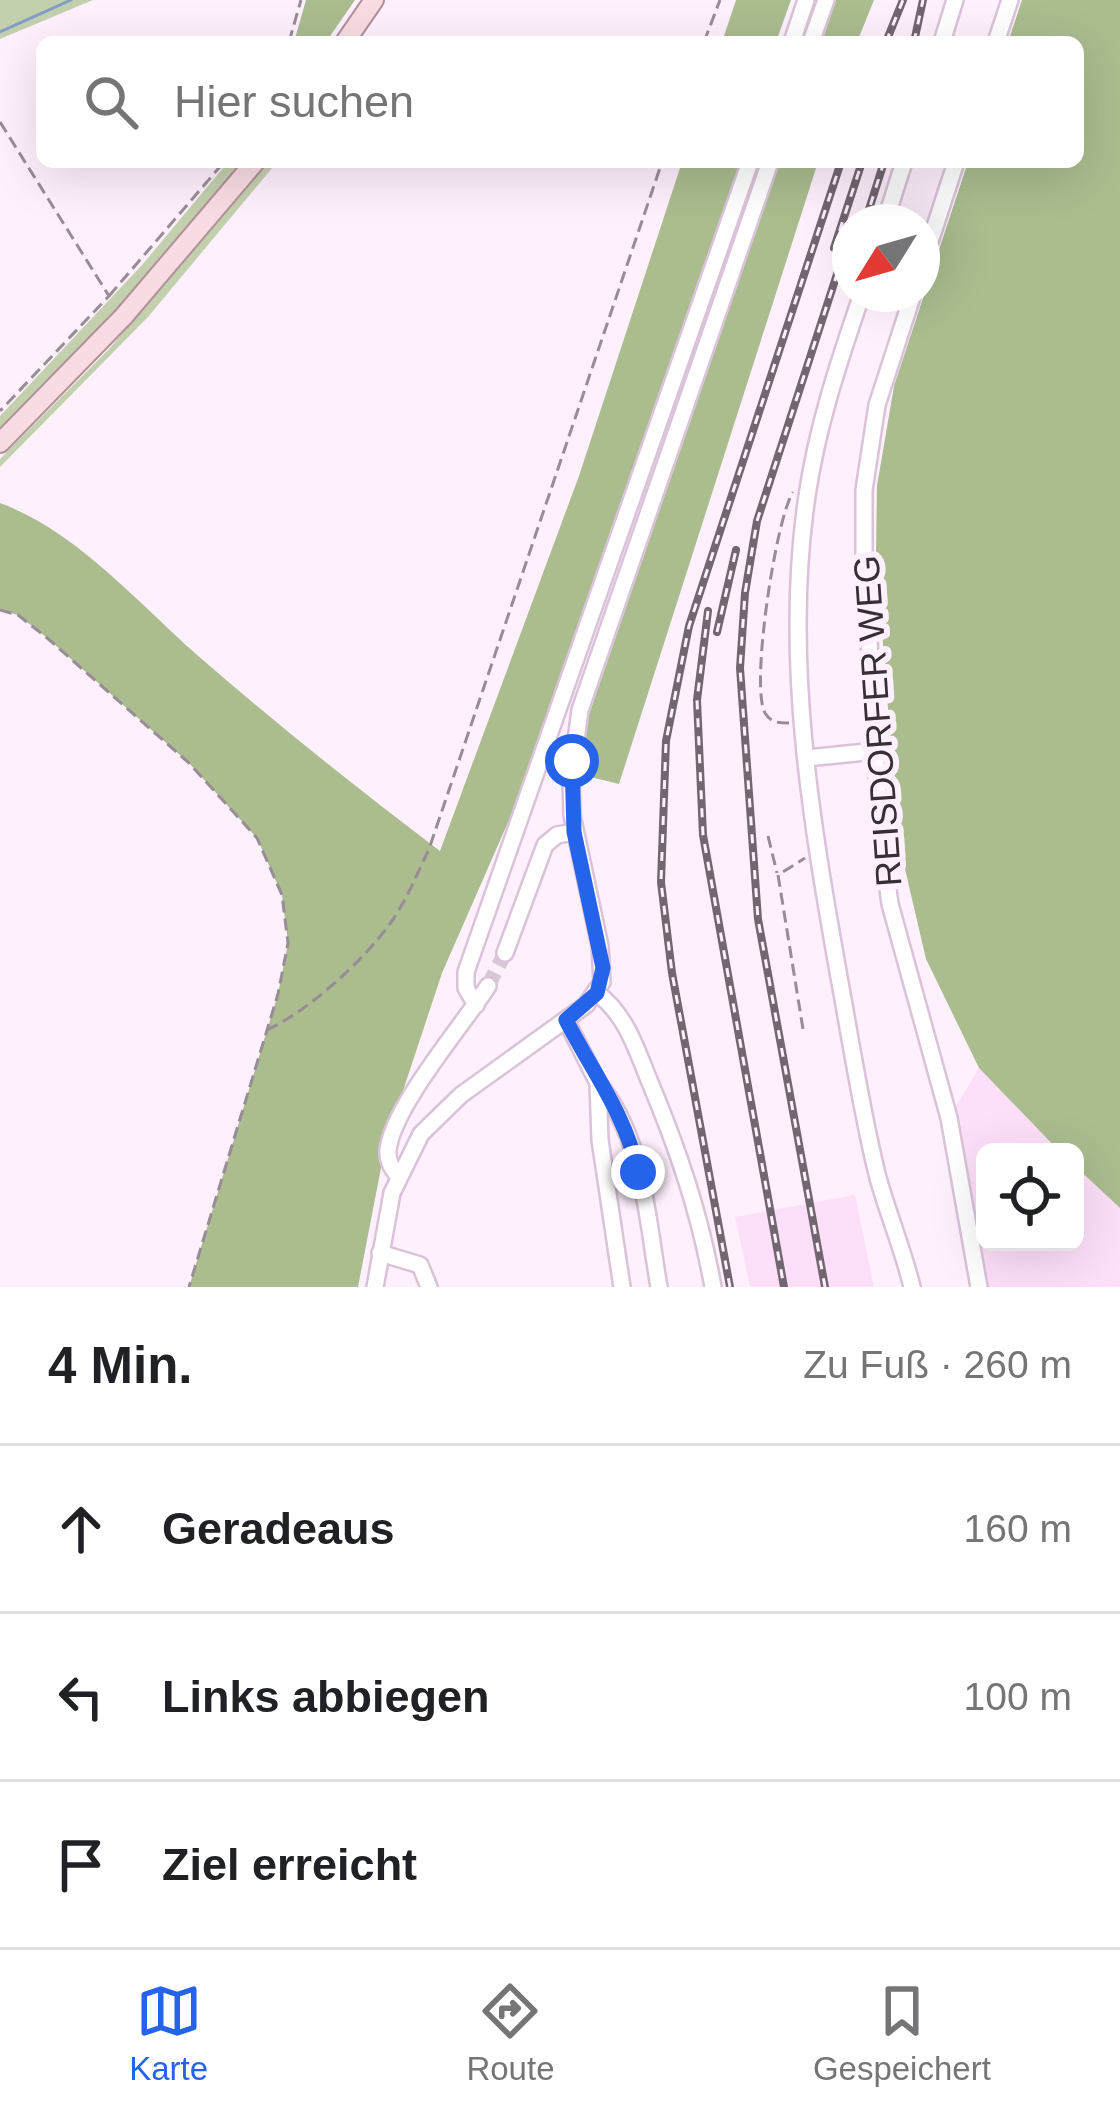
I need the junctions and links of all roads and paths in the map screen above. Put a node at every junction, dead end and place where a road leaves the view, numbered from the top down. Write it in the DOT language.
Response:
graph roads {
  1 [pos="301,0"];
  2 [pos="374,0"];
  3 [pos="720,0"];
  4 [pos="806,0"];
  5 [pos="826,0"];
  6 [pos="955,0"];
  7 [pos="1010,0"];
  8 [pos="291,36"];
  9 [pos="349,36"];
  10 [pos="706,36"];
  11 [pos="794,36"];
  12 [pos="813,36"];
  13 [pos="944,36"];
  14 [pos="998,36"];
  15 [pos="0,122"];
  16 [pos="219,168"];
  17 [pos="250,168"];
  18 [pos="660,168"];
  19 [pos="748,168"];
  20 [pos="768,168"];
  21 [pos="902,168"];
  22 [pos="954,168"];
  23 [pos="891,204"];
  24 [pos="940,211"];
  25 [pos="109,296"];
  26 [pos="856,312"];
  27 [pos="907,312"];
  28 [pos="0,411"];
  29 [pos="0,443"];
  30 [pos="810,473"];
  31 [pos="0,610"];
  32 [pos="803,724"];
  33 [pos="875,752"];
  34 [pos="807,758"];
  35 [pos="574,832"];
  36 [pos="768,836"];
  37 [pos="816,851"];
  38 [pos="778,875"];
  39 [pos="505,953"];
  40 [pos="488,986"];
  41 [pos="597,993"];
  42 [pos="476,1005"];
  43 [pos="566,1020"];
  44 [pos="803,1029"];
  45 [pos="267,1030"];
  46 [pos="598,1083"];
  47 [pos="398,1176"];
  48 [pos="380,1253"];
  49 [pos="189,1287"];
  50 [pos="375,1287"];
  51 [pos="429,1287"];
  52 [pos="622,1287"];
  53 [pos="659,1287"];
  54 [pos="713,1287"];
  55 [pos="912,1287"];
  56 [pos="979,1287"];
  1 -- 8 [label="path"];
  2 -- 9 [label="main road"];
  3 -- 10 [label="path"];
  4 -- 11 [label="street"];
  5 -- 12 [label="street"];
  6 -- 13 [label="street"];
  7 -- 14 [label="street"];
  15 -- 25 [label="path"];
  16 -- 25 [label="path"];
  17 -- 29 [label="main road"];
  18 -- 45 [label="path"];
  19 -- 42 [label="street"];
  20 -- 35 [label="street"];
  21 -- 23 [label="street"];
  22 -- 24 [label="street"];
  25 -- 28 [label="path"];
  26 -- 30 [label="street"];
  27 -- 33 [label="street, REISDORFER WEG"];
  30 -- 32 [label="street"];
  30 -- 32 [label="path"];
  31 -- 45 [label="path"];
  32 -- 34 [label="street"];
  33 -- 34 [label="street"];
  33 -- 56 [label="street, REISDORFER WEG"];
  34 -- 37 [label="street"];
  35 -- 39 [label="street"];
  35 -- 41 [label="street"];
  36 -- 38 [label="path"];
  37 -- 38 [label="path"];
  37 -- 55 [label="street"];
  38 -- 44 [label="path"];
  40 -- 42 [label="street"];
  41 -- 43 [label="street"];
  41 -- 54 [label="street"];
  42 -- 47 [label="street"];
  43 -- 46 [label="street"];
  43 -- 47 [label="street"];
  45 -- 49 [label="path"];
  46 -- 52 [label="street"];
  46 -- 53 [label="street"];
  47 -- 48 [label="street"];
  48 -- 50 [label="street"];
  48 -- 51 [label="street"];
}
